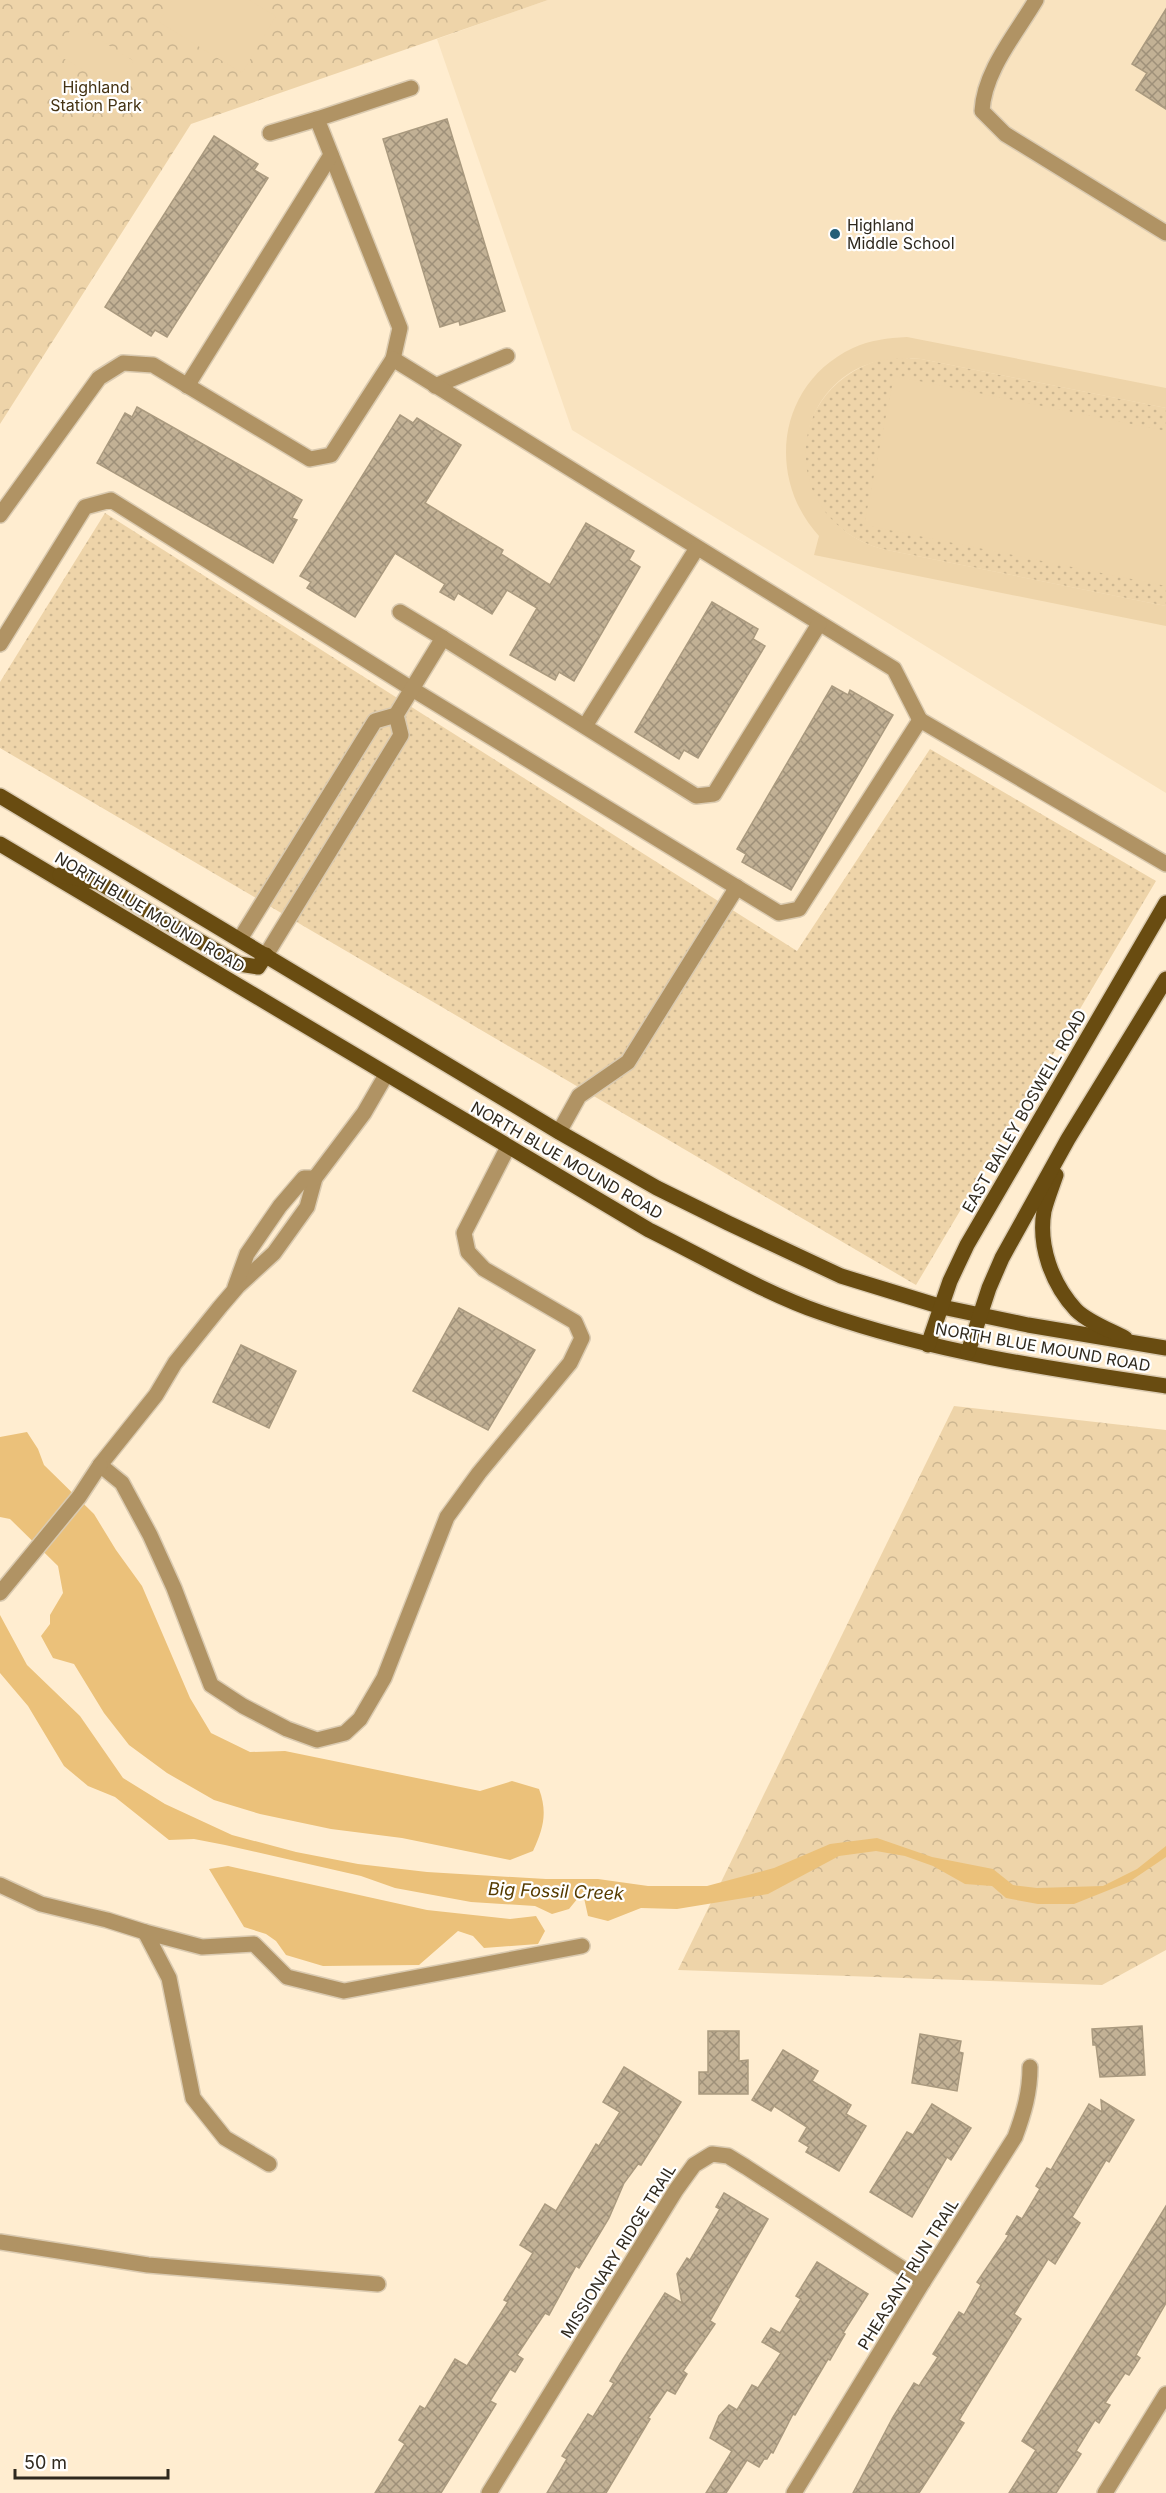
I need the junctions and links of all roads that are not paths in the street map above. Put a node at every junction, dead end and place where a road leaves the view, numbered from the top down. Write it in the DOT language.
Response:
graph roads {
  1 [pos="1036,0"];
  2 [pos="411,88"];
  3 [pos="317,119"];
  4 [pos="270,133"];
  5 [pos="331,155"];
  6 [pos="1166,233"];
  7 [pos="507,356"];
  8 [pos="393,359"];
  9 [pos="187,386"];
  10 [pos="435,386"];
  11 [pos="0,515"];
  12 [pos="697,548"];
  13 [pos="400,612"];
  14 [pos="819,624"];
  15 [pos="2,635"];
  16 [pos="443,638"];
  17 [pos="412,689"];
  18 [pos="396,715"];
  19 [pos="920,720"];
  20 [pos="585,726"];
  21 [pos="0,796"];
  22 [pos="0,844"];
  23 [pos="1166,864"];
  24 [pos="48,872"];
  25 [pos="736,887"];
  26 [pos="1166,903"];
  27 [pos="240,939"];
  28 [pos="266,955"];
  29 [pos="1166,979"];
  30 [pos="386,1076"];
  31 [pos="559,1132"];
  32 [pos="1068,1139"];
  33 [pos="508,1147"];
  34 [pos="315,1178"];
  35 [pos="234,1290"];
  36 [pos="942,1307"];
  37 [pos="980,1316"];
  38 [pos="1135,1344"];
  39 [pos="928,1345"];
  40 [pos="1166,1347"];
  41 [pos="968,1352"];
  42 [pos="1166,1386"];
  43 [pos="100,1465"];
  44 [pos="0,1593"];
  45 [pos="0,1885"];
  46 [pos="145,1932"];
  47 [pos="582,1946"];
  48 [pos="1030,2067"];
  49 [pos="269,2164"];
  50 [pos="0,2242"];
  51 [pos="923,2282"];
  52 [pos="378,2284"];
  53 [pos="1166,2394"];
  54 [pos="489,2493"];
  55 [pos="794,2493"];
  56 [pos="1105,2493"];
  1 -- 6 [label="street"];
  2 -- 3 [label="street"];
  3 -- 4 [label="street"];
  3 -- 5 [label="street"];
  5 -- 8 [label="street"];
  5 -- 9 [label="street"];
  7 -- 10 [label="street"];
  8 -- 9 [label="street"];
  8 -- 10 [label="street"];
  9 -- 11 [label="street"];
  10 -- 12 [label="street"];
  12 -- 14 [label="street"];
  12 -- 20 [label="street"];
  13 -- 16 [label="street"];
  14 -- 19 [label="street"];
  14 -- 20 [label="street"];
  15 -- 17 [label="street"];
  16 -- 17 [label="street"];
  16 -- 20 [label="street"];
  17 -- 18 [label="street"];
  17 -- 25 [label="street"];
  18 -- 27 [label="street"];
  18 -- 28 [label="street"];
  19 -- 23 [label="street"];
  19 -- 25 [label="street"];
  21 -- 27 [label="main road, NORTH BLUE MOUND ROAD"];
  22 -- 24 [label="main road, NORTH BLUE MOUND ROAD"];
  24 -- 28 [label="main road"];
  24 -- 30 [label="main road, NORTH BLUE MOUND ROAD"];
  25 -- 31 [label="street"];
  26 -- 36 [label="main road, EAST BAILEY BOSWELL ROAD"];
  27 -- 28 [label="main road, NORTH BLUE MOUND ROAD"];
  28 -- 31 [label="main road, NORTH BLUE MOUND ROAD"];
  29 -- 32 [label="main road"];
  30 -- 33 [label="main road, NORTH BLUE MOUND ROAD"];
  30 -- 34 [label="street"];
  31 -- 36 [label="main road, NORTH BLUE MOUND ROAD"];
  32 -- 37 [label="main road"];
  32 -- 38 [label="main road, NORTH BLUE MOUND ROAD"];
  33 -- 39 [label="main road, NORTH BLUE MOUND ROAD"];
  33 -- 43 [label="street"];
  34 -- 35 [label="street"];
  34 -- 35 [label="street"];
  35 -- 43 [label="street"];
  36 -- 37 [label="main road, NORTH BLUE MOUND ROAD"];
  36 -- 39 [label="main road, EAST BAILEY BOSWELL ROAD"];
  37 -- 38 [label="main road, NORTH BLUE MOUND ROAD"];
  37 -- 41 [label="main road"];
  38 -- 40 [label="main road, NORTH BLUE MOUND ROAD"];
  39 -- 41 [label="main road, NORTH BLUE MOUND ROAD"];
  41 -- 42 [label="main road, NORTH BLUE MOUND ROAD"];
  43 -- 44 [label="street"];
  45 -- 46 [label="street"];
  46 -- 47 [label="street"];
  46 -- 49 [label="street"];
  48 -- 51 [label="street, PHEASANT RUN TRAIL"];
  50 -- 52 [label="street"];
  51 -- 54 [label="street, MISSIONARY RIDGE TRAIL"];
  51 -- 55 [label="street, PHEASANT RUN TRAIL"];
  53 -- 56 [label="street"];
}
